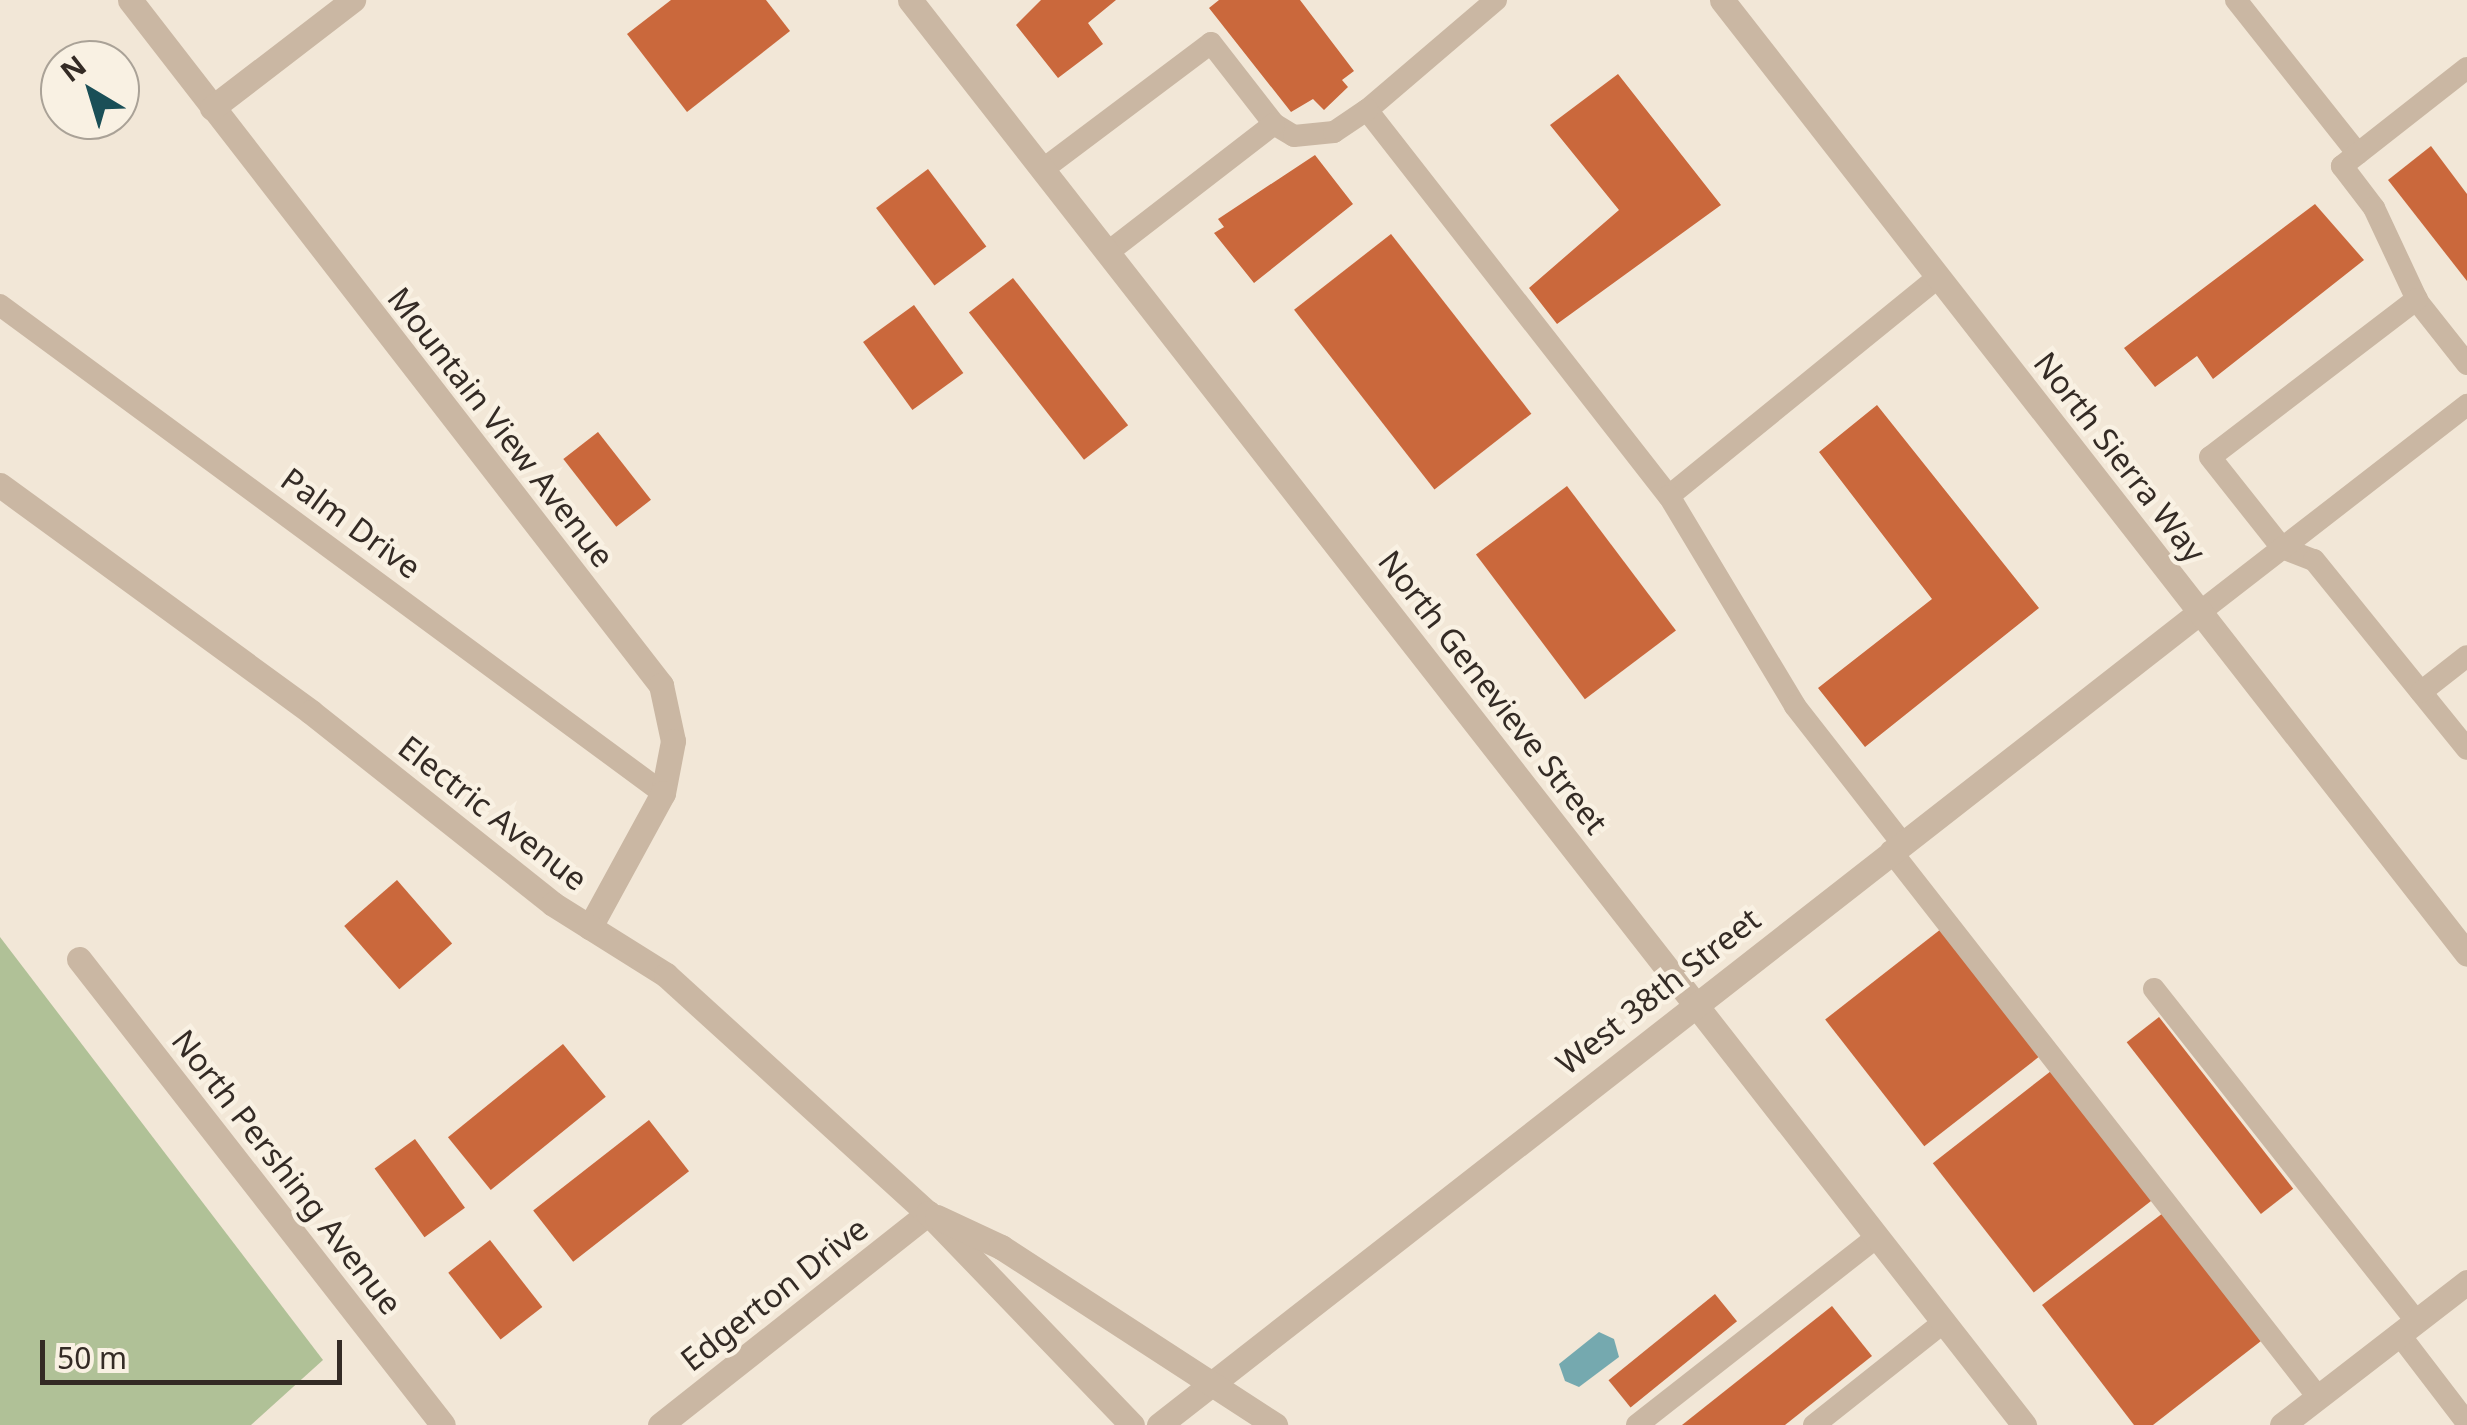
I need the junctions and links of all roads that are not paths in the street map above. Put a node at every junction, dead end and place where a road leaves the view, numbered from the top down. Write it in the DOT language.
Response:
graph roads {
  1 [pos="130,0"];
  2 [pos="352,0"];
  3 [pos="910,0"];
  4 [pos="1496,0"];
  5 [pos="1722,0"];
  6 [pos="2236,0"];
  7 [pos="2467,68"];
  8 [pos="212,108"];
  9 [pos="1367,110"];
  10 [pos="1274,124"];
  11 [pos="2358,154"];
  12 [pos="1042,170"];
  13 [pos="1107,252"];
  14 [pos="1938,277"];
  15 [pos="2417,299"];
  16 [pos="0,305"];
  17 [pos="2467,364"];
  18 [pos="2467,405"];
  19 [pos="0,485"];
  20 [pos="1669,496"];
  21 [pos="2282,548"];
  22 [pos="2200,612"];
  23 [pos="2467,656"];
  24 [pos="2421,692"];
  25 [pos="2467,749"];
  26 [pos="663,793"];
  27 [pos="1897,847"];
  28 [pos="590,927"];
  29 [pos="2467,954"];
  30 [pos="79,958"];
  31 [pos="2154,989"];
  32 [pos="1695,1004"];
  33 [pos="928,1213"];
  34 [pos="1877,1237"];
  35 [pos="2467,1282"];
  36 [pos="1944,1322"];
  37 [pos="2408,1328"];
  38 [pos="1212,1381"];
  39 [pos="2318,1397"];
  40 [pos="2467,1423"];
  41 [pos="443,1425"];
  42 [pos="660,1425"];
  43 [pos="1132,1425"];
  44 [pos="1160,1425"];
  45 [pos="1275,1425"];
  46 [pos="1637,1425"];
  47 [pos="1814,1425"];
  48 [pos="2024,1425"];
  49 [pos="2282,1425"];
  1 -- 8 [label="street, Mountain View Avenue"];
  2 -- 8 [label="street"];
  3 -- 12 [label="street, North Genevieve Street"];
  4 -- 9 [label="lane"];
  5 -- 14 [label="street, North Sierra Way"];
  6 -- 11 [label="lane"];
  7 -- 11 [label="lane"];
  8 -- 26 [label="street, Mountain View Avenue"];
  9 -- 10 [label="lane"];
  9 -- 20 [label="lane"];
  10 -- 12 [label="lane"];
  10 -- 13 [label="lane"];
  11 -- 15 [label="lane"];
  12 -- 13 [label="street, North Genevieve Street"];
  13 -- 32 [label="street, North Genevieve Street"];
  14 -- 20 [label="lane"];
  14 -- 22 [label="street, North Sierra Way"];
  15 -- 17 [label="lane"];
  15 -- 21 [label="lane"];
  16 -- 26 [label="lane, Palm Drive"];
  18 -- 21 [label="lane"];
  19 -- 28 [label="street, Electric Avenue"];
  20 -- 27 [label="lane"];
  21 -- 22 [label="lane"];
  21 -- 24 [label="lane"];
  22 -- 27 [label="street, West 38th Street"];
  22 -- 29 [label="street, North Sierra Way"];
  23 -- 24 [label="lane"];
  24 -- 25 [label="lane"];
  26 -- 28 [label="street, Mountain View Avenue"];
  27 -- 32 [label="street, West 38th Street"];
  27 -- 39 [label="lane"];
  28 -- 33 [label="street, Electric Avenue"];
  30 -- 41 [label="street, North Pershing Avenue"];
  31 -- 37 [label="lane"];
  32 -- 34 [label="street, North Genevieve Street"];
  32 -- 38 [label="street, West 38th Street"];
  33 -- 38 [label="street"];
  33 -- 42 [label="street, Edgerton Drive"];
  33 -- 43 [label="street"];
  34 -- 36 [label="street, North Genevieve Street"];
  34 -- 46 [label="lane"];
  35 -- 37 [label="street"];
  36 -- 47 [label="lane"];
  36 -- 48 [label="street, North Genevieve Street"];
  37 -- 39 [label="street"];
  37 -- 40 [label="lane"];
  38 -- 44 [label="street, West 38th Street"];
  38 -- 45 [label="street"];
  39 -- 49 [label="street"];
}
